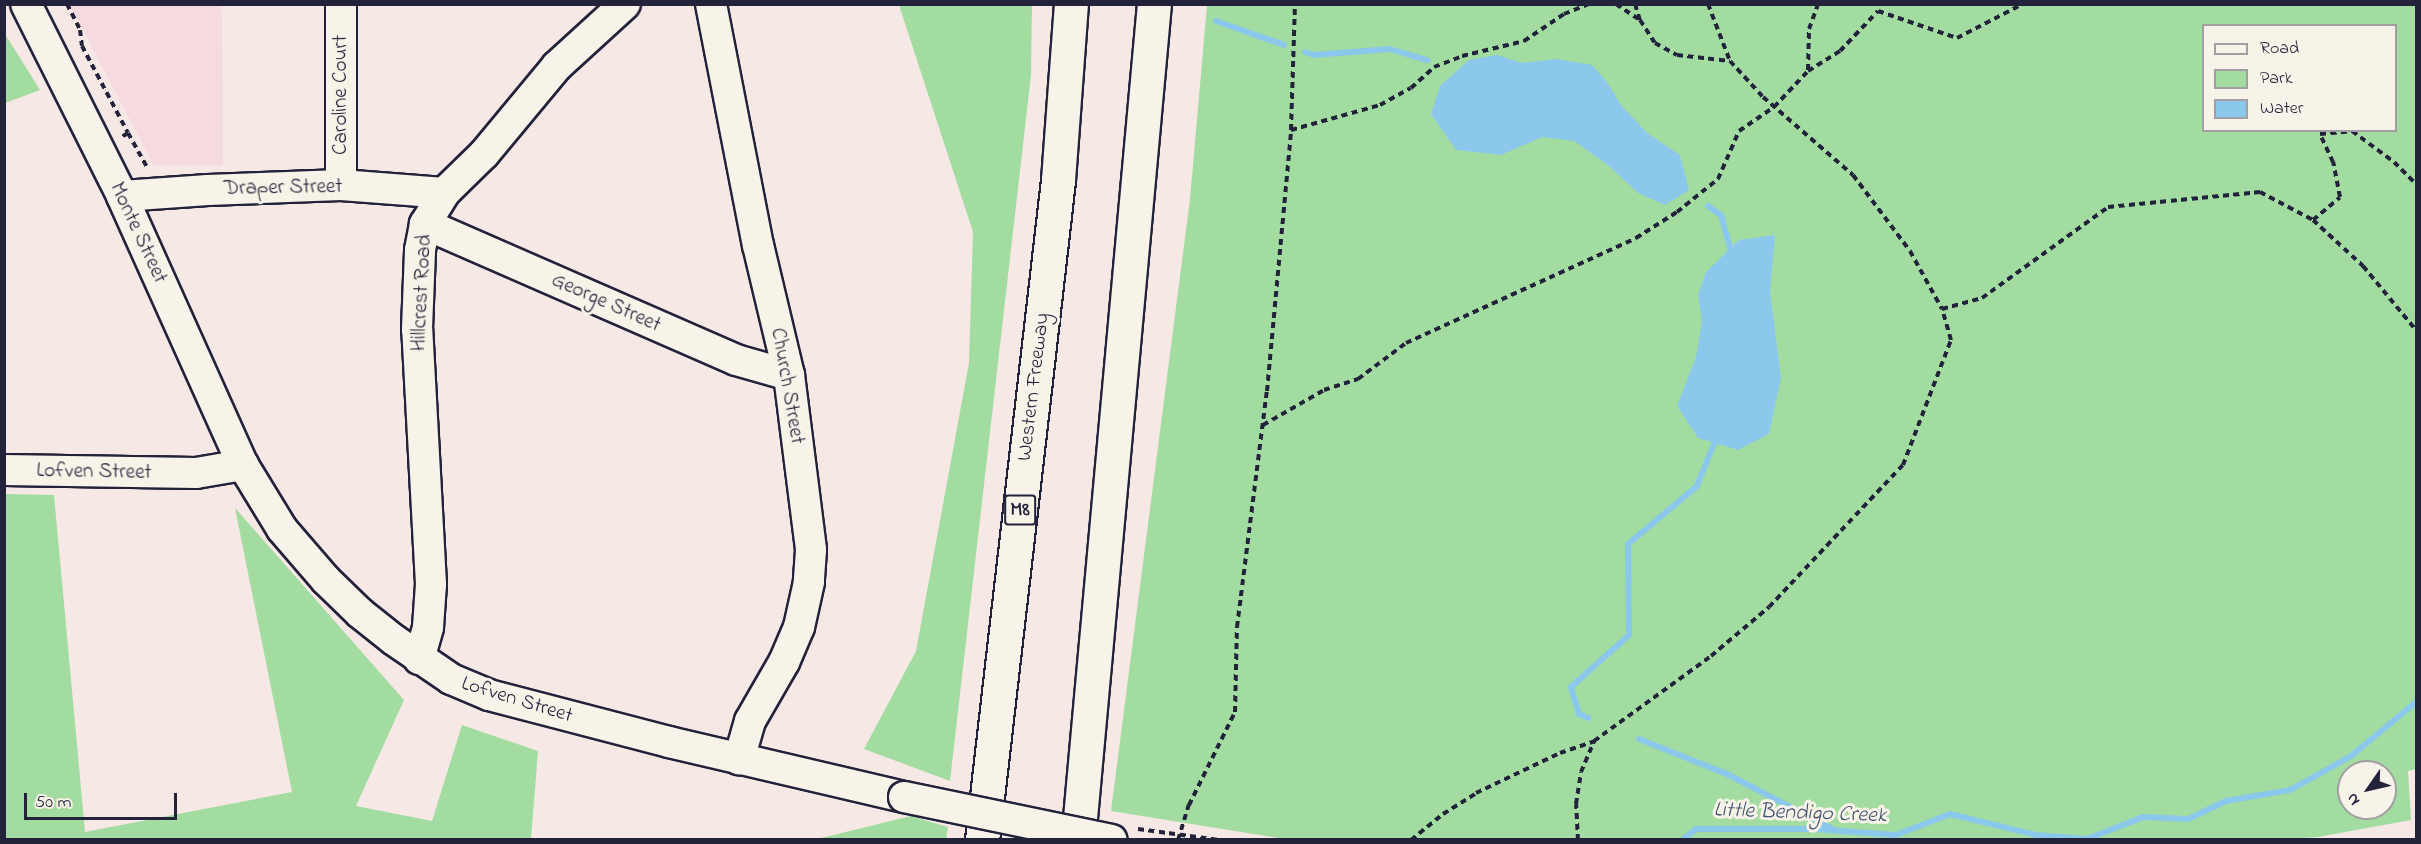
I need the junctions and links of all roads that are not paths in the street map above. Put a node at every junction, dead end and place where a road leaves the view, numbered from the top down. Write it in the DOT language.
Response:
graph roads {
  1 [pos="26,4"];
  2 [pos="341,4"];
  3 [pos="625,4"];
  4 [pos="711,4"];
  5 [pos="1071,4"];
  6 [pos="1154,4"];
  7 [pos="341,186"];
  8 [pos="444,193"];
  9 [pos="122,196"];
  10 [pos="426,225"];
  11 [pos="789,375"];
  12 [pos="243,465"];
  13 [pos="4,470"];
  14 [pos="419,659"];
  15 [pos="739,759"];
  16 [pos="1125,834"];
  17 [pos="982,840"];
  18 [pos="1078,840"];
  1 -- 9 [label="street, Monte Street"];
  2 -- 7 [label="street, Caroline Court"];
  3 -- 8 [label="street, Hillcrest Road"];
  4 -- 11 [label="street, Church Street"];
  5 -- 17 [label="highway, Western Freeway / M8"];
  6 -- 18 [label="highway"];
  7 -- 8 [label="street, Draper Street"];
  7 -- 9 [label="street, Draper Street"];
  8 -- 10 [label="street, Hillcrest Road"];
  9 -- 12 [label="street, Monte Street"];
  10 -- 11 [label="street, George Street"];
  10 -- 14 [label="street, Hillcrest Road"];
  11 -- 15 [label="street, Church Street"];
  12 -- 13 [label="street, Lofven Street"];
  12 -- 14 [label="street, Lofven Street"];
  14 -- 15 [label="street, Lofven Street"];
  15 -- 16 [label="street, Lofven Street, bridge"];
}
